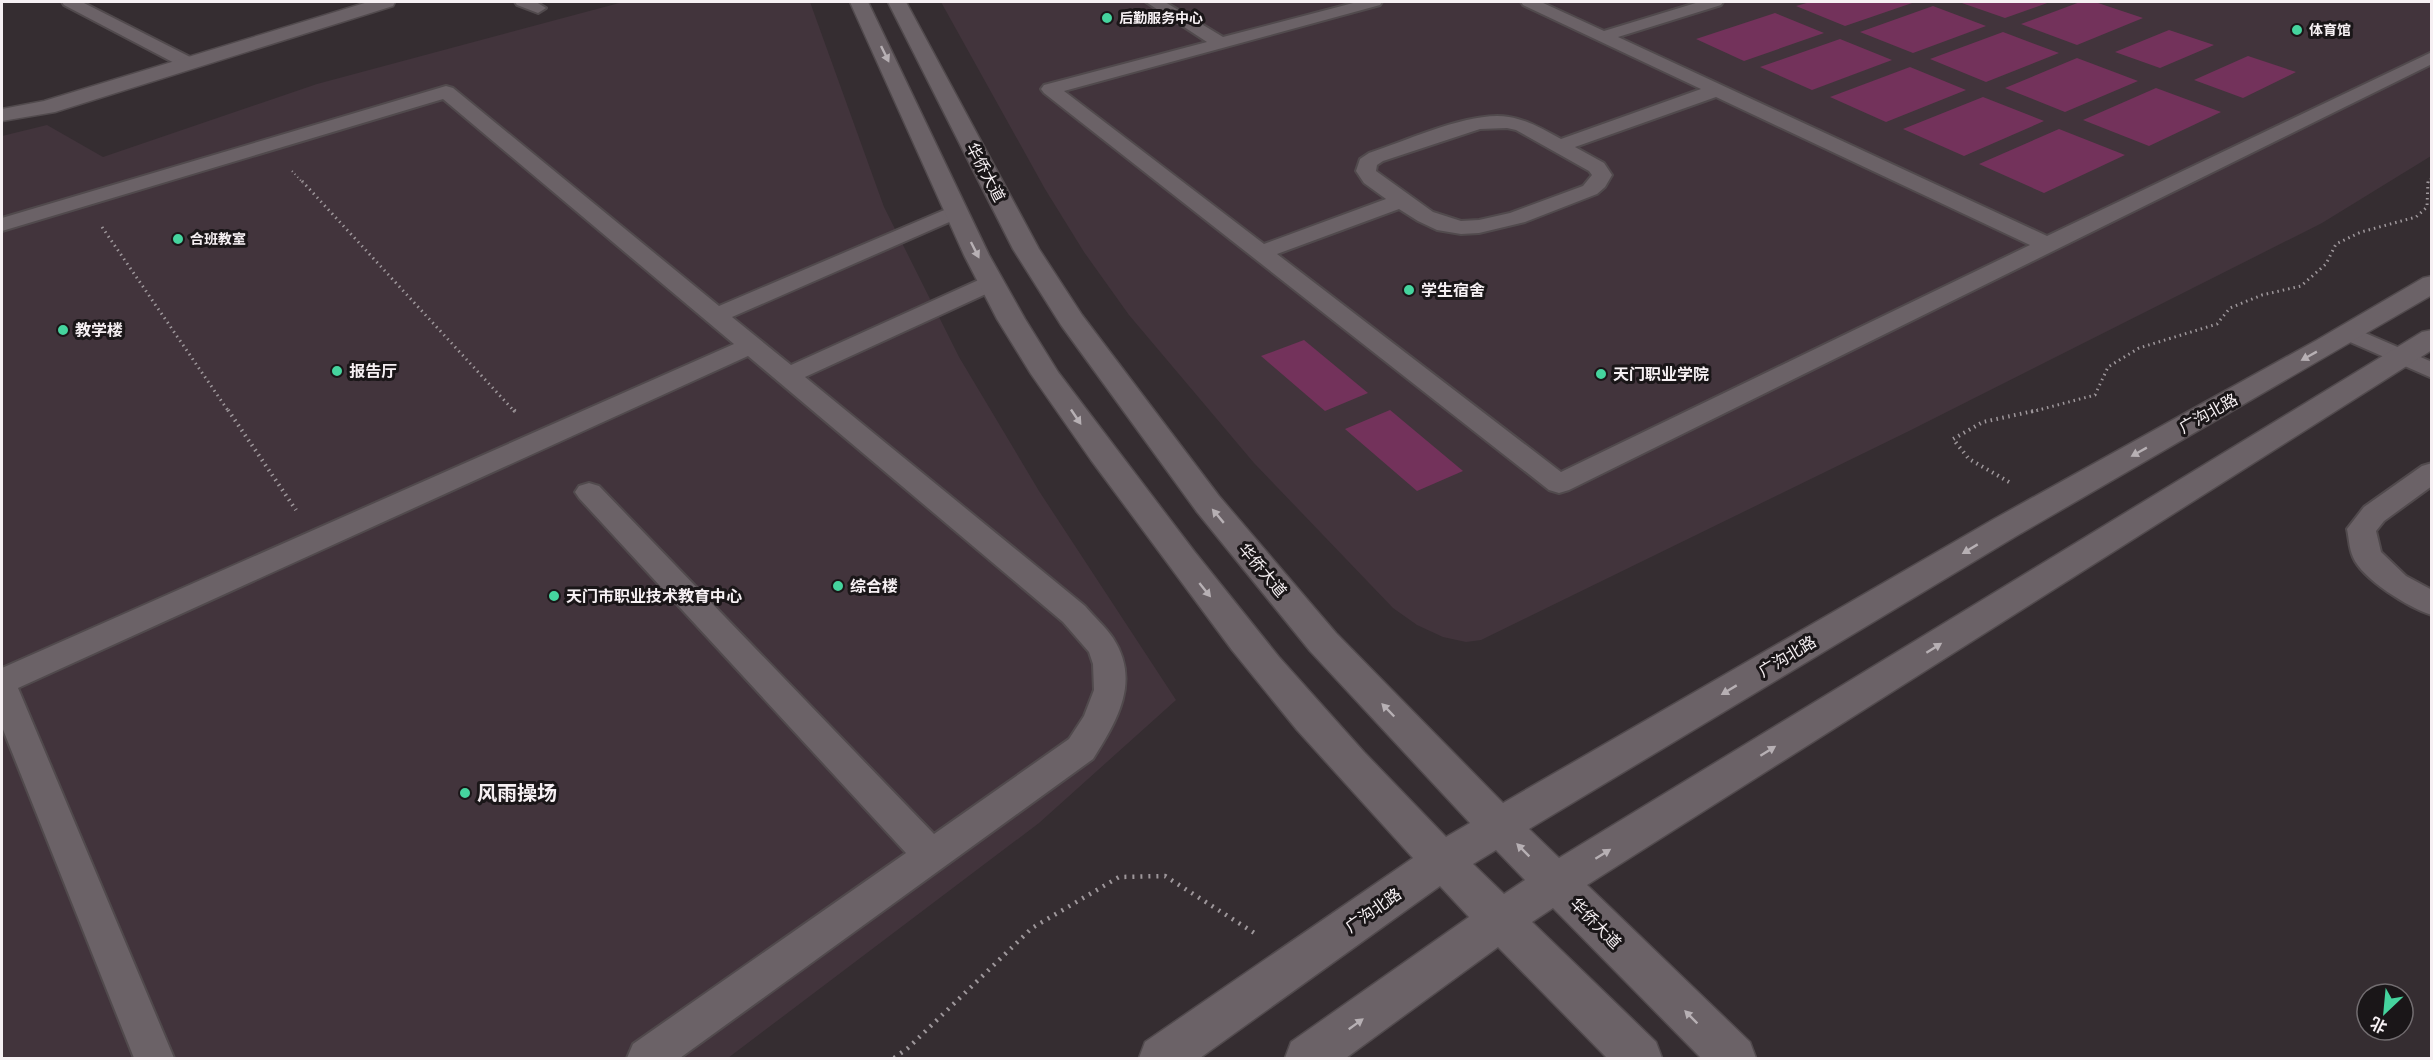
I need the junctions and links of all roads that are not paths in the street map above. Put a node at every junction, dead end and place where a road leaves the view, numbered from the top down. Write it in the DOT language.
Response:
graph roads {
  1 [pos="69,2"];
  2 [pos="313,2"];
  3 [pos="386,2"];
  4 [pos="523,2"];
  5 [pos="859,2"];
  6 [pos="897,2"];
  7 [pos="1154,2"];
  8 [pos="1374,2"];
  9 [pos="1529,2"];
  10 [pos="1715,2"];
  11 [pos="538,8"];
  12 [pos="343,15"];
  13 [pos="1604,36"];
  14 [pos="1221,43"];
  15 [pos="2432,57"];
  16 [pos="188,63"];
  17 [pos="1717,90"];
  18 [pos="2,115"];
  19 [pos="1559,146"];
  20 [pos="1402,200"];
  21 [pos="956,212"];
  22 [pos="2,225"];
  23 [pos="2048,245"];
  24 [pos="1260,253"];
  25 [pos="991,283"];
  26 [pos="2432,284"];
  27 [pos="716,316"];
  28 [pos="2349,333"];
  29 [pos="2432,338"];
  30 [pos="751,346"];
  31 [pos="2416,364"];
  32 [pos="788,376"];
  33 [pos="2432,472"];
  34 [pos="589,492"];
  35 [pos="2432,604"];
  36 [pos="2,681"];
  37 [pos="2,688"];
  38 [pos="1499,826"];
  39 [pos="932,856"];
  40 [pos="1443,861"];
  41 [pos="1556,883"];
  42 [pos="1500,920"];
  43 [pos="154,1059"];
  44 [pos="647,1059"];
  45 [pos="1162,1059"];
  46 [pos="1308,1059"];
  47 [pos="1639,1059"];
  48 [pos="1732,1059"];
  1 -- 16 [label="lane"];
  2 -- 12 [label="street"];
  3 -- 12 [label="street"];
  4 -- 11 [label="lane"];
  5 -- 21 [label="street, one-way"];
  38 -- 6 [label="street, 华侨大道, one-way"];
  7 -- 14 [label="lane"];
  8 -- 14 [label="lane"];
  9 -- 13 [label="lane"];
  10 -- 13 [label="lane"];
  12 -- 16 [label="street"];
  13 -- 17 [label="lane"];
  14 -- 24 [label="lane"];
  15 -- 23 [label="lane"];
  16 -- 18 [label="street"];
  17 -- 19 [label="lane"];
  17 -- 23 [label="lane"];
  19 -- 20 [label="lane"];
  19 -- 20 [label="lane"];
  20 -- 24 [label="lane"];
  21 -- 25 [label="street, one-way"];
  21 -- 27 [label="lane"];
  22 -- 27 [label="lane"];
  23 -- 24 [label="lane"];
  25 -- 32 [label="lane"];
  25 -- 40 [label="street, one-way"];
  26 -- 28 [label="street, 广沟北路"];
  27 -- 30 [label="lane"];
  28 -- 31 [label="lane"];
  28 -- 38 [label="street, 广沟北路, one-way"];
  29 -- 31 [label="street"];
  30 -- 32 [label="lane"];
  30 -- 36 [label="lane"];
  41 -- 31 [label="street, one-way"];
  32 -- 39 [label="lane"];
  33 -- 35 [label="lane"];
  34 -- 39 [label="lane"];
  37 -- 43 [label="lane"];
  38 -- 40 [label="street, 广沟北路"];
  41 -- 38 [label="street, 华侨大道, one-way"];
  39 -- 44 [label="lane"];
  40 -- 42 [label="street"];
  40 -- 45 [label="street, 广沟北路"];
  41 -- 42 [label="street"];
  48 -- 41 [label="street, 华侨大道, one-way"];
  46 -- 42 [label="street, one-way"];
  42 -- 47 [label="street"];
}
